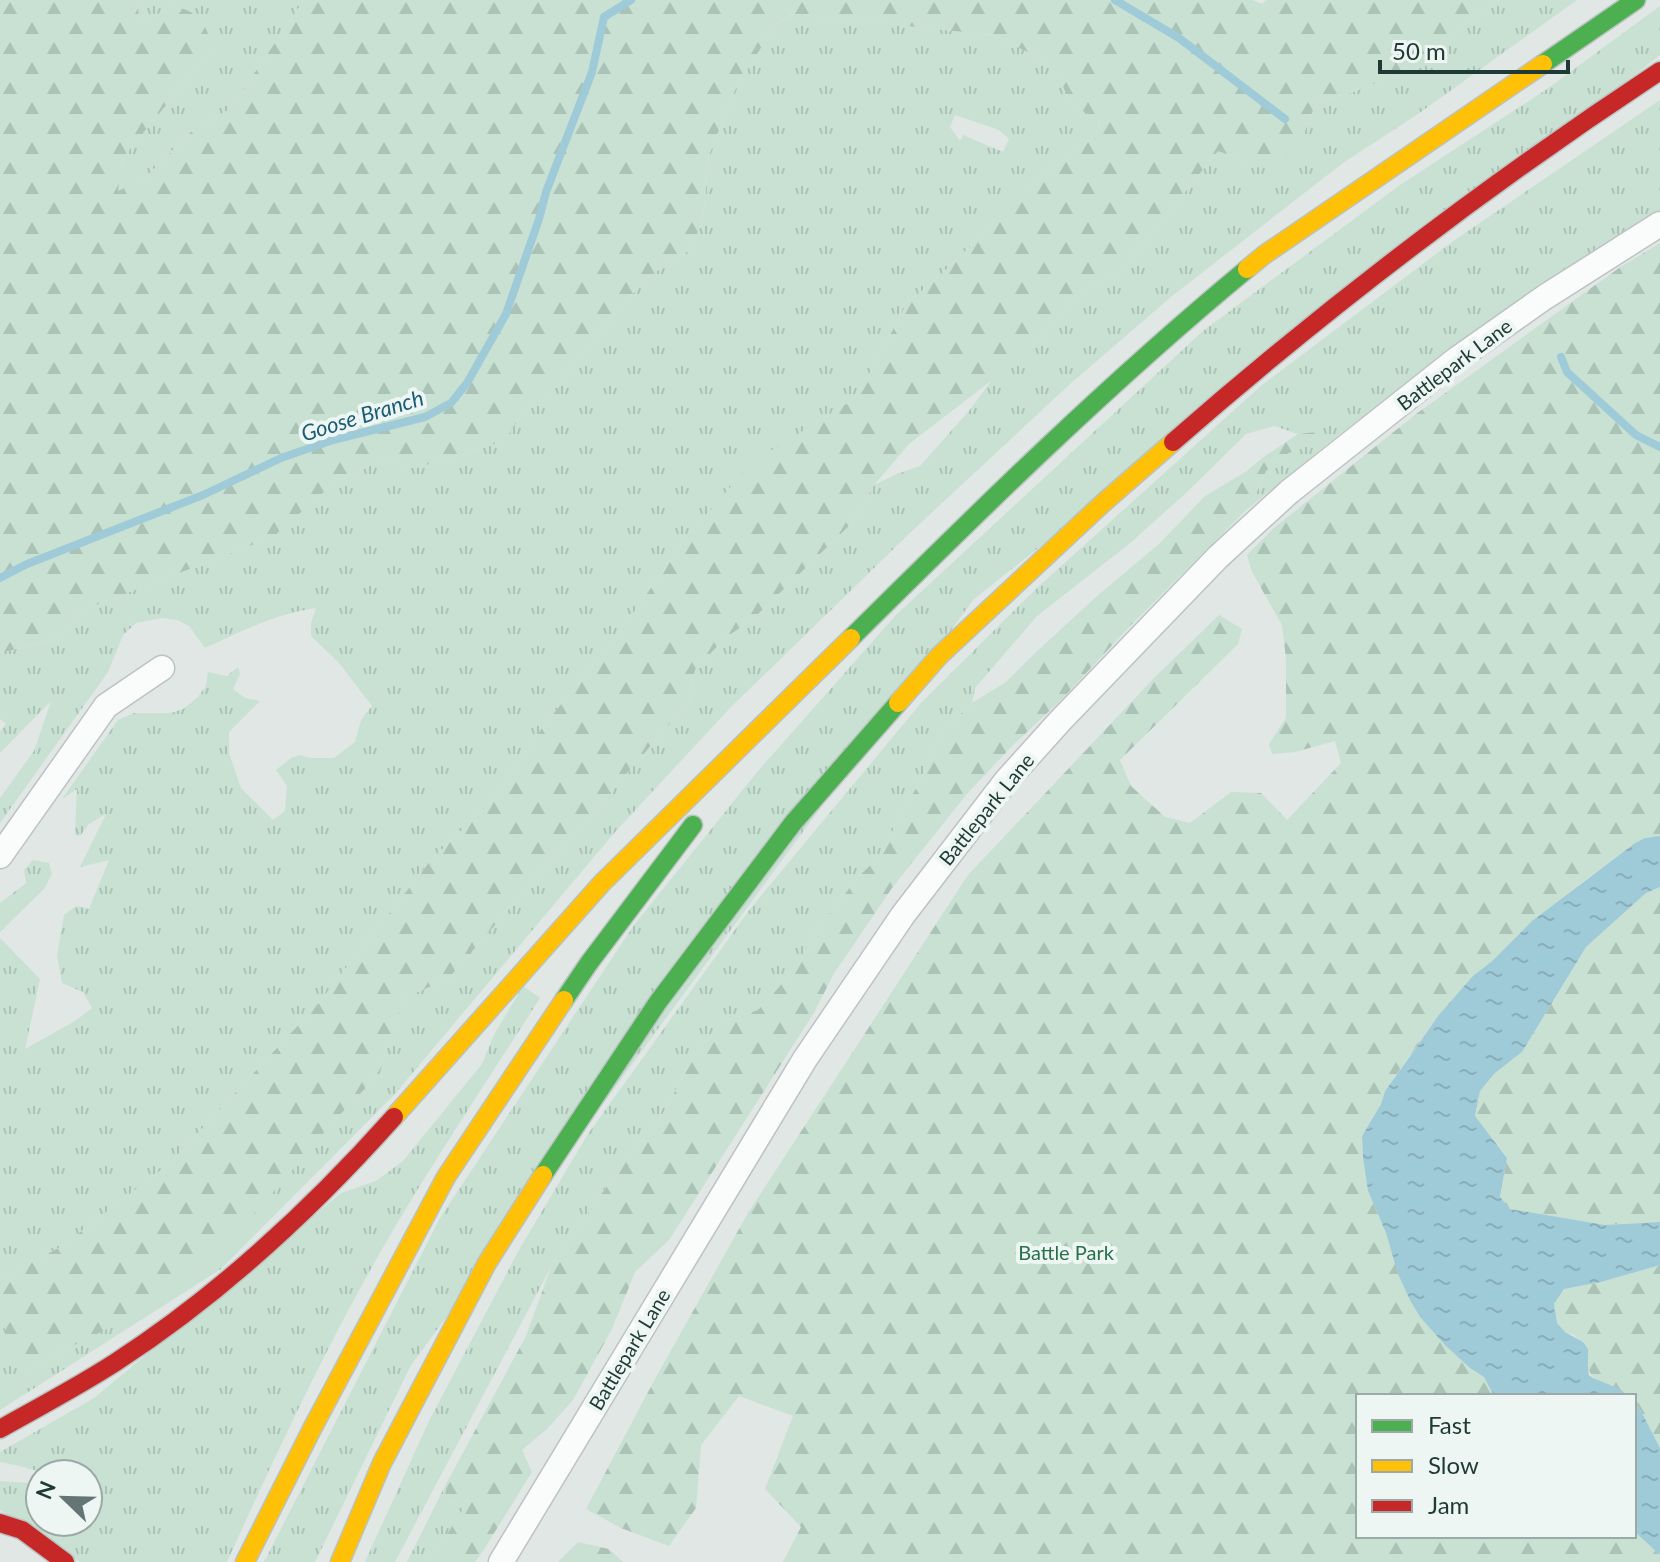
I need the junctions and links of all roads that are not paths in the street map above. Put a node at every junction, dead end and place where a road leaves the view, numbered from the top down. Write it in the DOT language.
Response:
graph roads {
  1 [pos="1636,0"];
  2 [pos="1660,71"];
  3 [pos="1660,224"];
  4 [pos="898,591"];
  5 [pos="162,668"];
  6 [pos="718,793"];
  7 [pos="699,817"];
  8 [pos="0,856"];
  9 [pos="0,1429"];
  10 [pos="0,1523"];
  11 [pos="65,1562"];
  12 [pos="245,1562"];
  13 [pos="340,1562"];
  14 [pos="501,1562"];
  1 -- 4 [label="highway"];
  2 -- 13 [label="highway"];
  3 -- 14 [label="street, Battlepark Lane"];
  4 -- 6 [label="highway"];
  4 -- 9 [label="highway"];
  5 -- 8 [label="street"];
  7 -- 12 [label="highway"];
  10 -- 11 [label="highway"];
}
